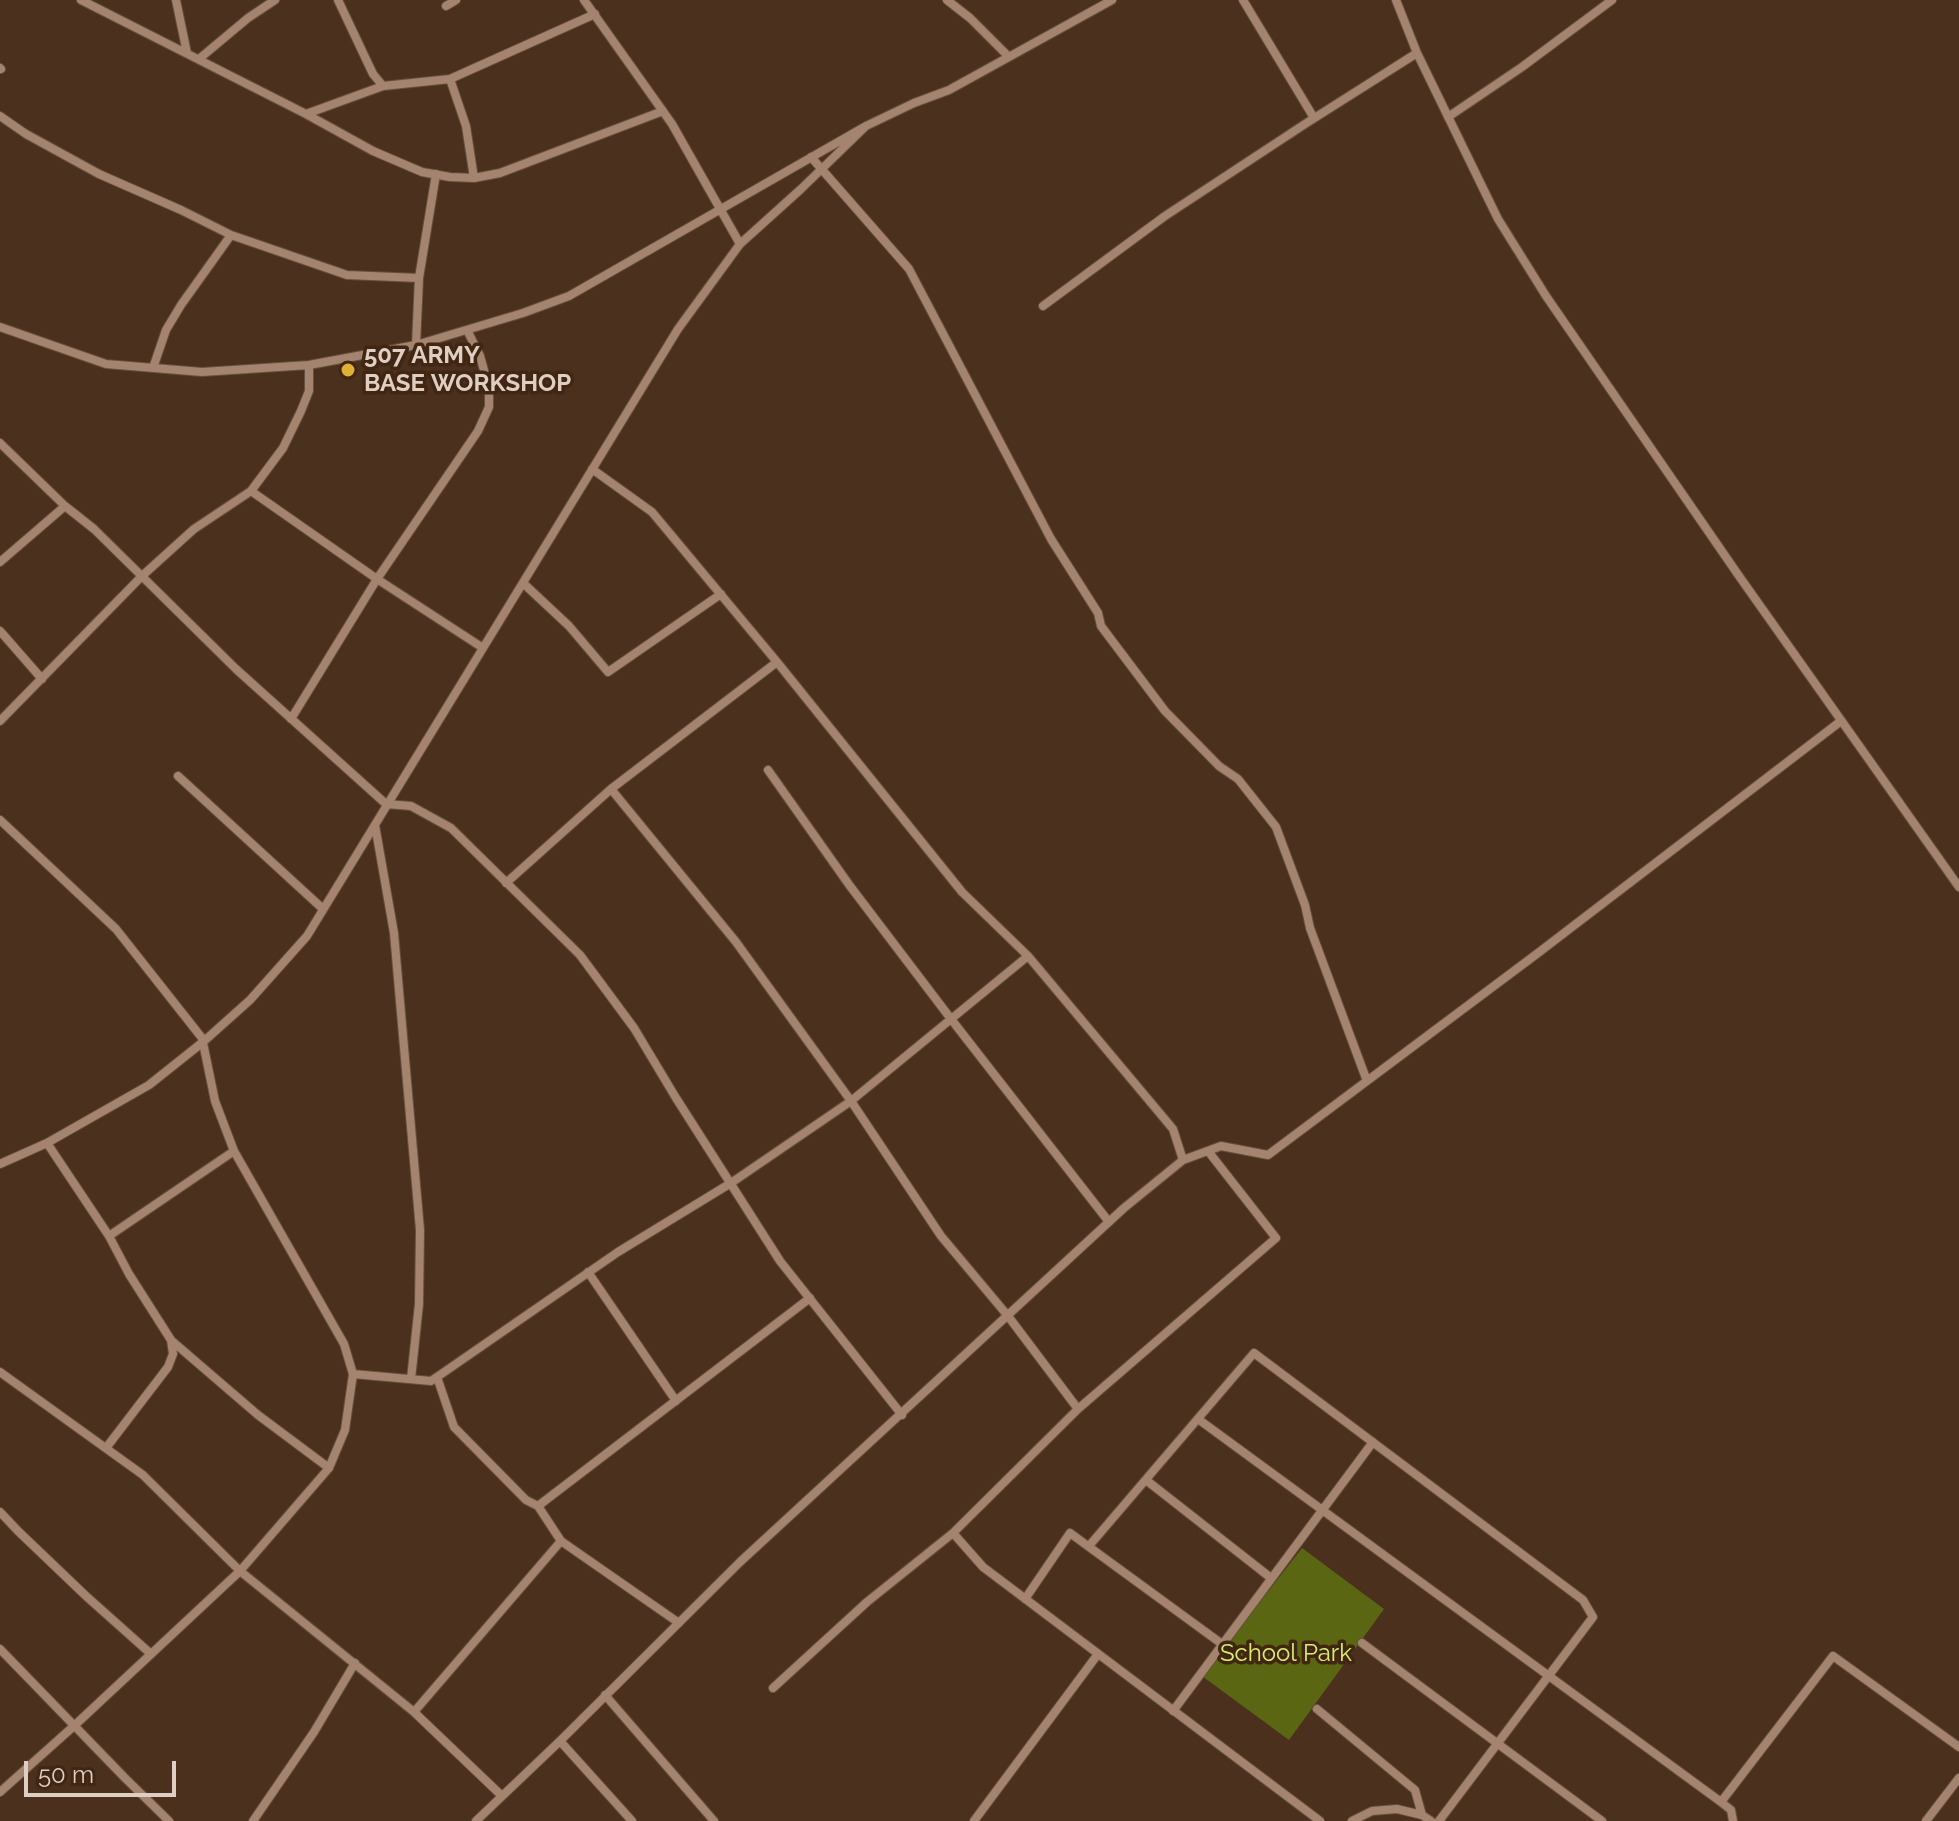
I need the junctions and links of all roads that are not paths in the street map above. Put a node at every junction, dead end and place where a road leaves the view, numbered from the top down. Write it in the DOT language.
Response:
graph roads {
  1 [pos="81,0"];
  2 [pos="176,0"];
  3 [pos="275,0"];
  4 [pos="338,0"];
  5 [pos="456,0"];
  6 [pos="584,0"];
  7 [pos="947,0"];
  8 [pos="1112,0"];
  9 [pos="1243,0"];
  10 [pos="1396,0"];
  11 [pos="1612,0"];
  12 [pos="446,6"];
  13 [pos="595,14"];
  14 [pos="187,53"];
  15 [pos="1417,53"];
  16 [pos="1009,57"];
  17 [pos="199,59"];
  18 [pos="450,79"];
  19 [pos="383,86"];
  20 [pos="663,111"];
  21 [pos="306,114"];
  22 [pos="0,116"];
  23 [pos="1448,117"];
  24 [pos="1314,118"];
  25 [pos="866,126"];
  26 [pos="811,157"];
  27 [pos="823,168"];
  28 [pos="436,174"];
  29 [pos="474,178"];
  30 [pos="720,209"];
  31 [pos="231,235"];
  32 [pos="740,244"];
  33 [pos="419,278"];
  34 [pos="1043,306"];
  35 [pos="0,327"];
  36 [pos="467,330"];
  37 [pos="416,345"];
  38 [pos="309,365"];
  39 [pos="153,368"];
  40 [pos="0,443"];
  41 [pos="592,469"];
  42 [pos="251,491"];
  43 [pos="65,506"];
  44 [pos="0,562"];
  45 [pos="142,576"];
  46 [pos="377,579"];
  47 [pos="523,583"];
  48 [pos="721,594"];
  49 [pos="0,631"];
  50 [pos="483,648"];
  51 [pos="777,662"];
  52 [pos="42,679"];
  53 [pos="291,719"];
  54 [pos="0,721"];
  55 [pos="1841,721"];
  56 [pos="768,770"];
  57 [pos="178,776"];
  58 [pos="611,789"];
  59 [pos="386,804"];
  60 [pos="375,824"];
  61 [pos="2,827"];
  62 [pos="506,883"];
  63 [pos="1959,887"];
  64 [pos="323,909"];
  65 [pos="1028,956"];
  66 [pos="951,1019"];
  67 [pos="203,1042"];
  68 [pos="1367,1081"];
  69 [pos="851,1101"];
  70 [pos="47,1143"];
  71 [pos="234,1151"];
  72 [pos="1208,1151"];
  73 [pos="1183,1160"];
  74 [pos="0,1164"];
  75 [pos="731,1183"];
  76 [pos="1109,1222"];
  77 [pos="109,1236"];
  78 [pos="588,1272"];
  79 [pos="810,1298"];
  80 [pos="1008,1316"];
  81 [pos="171,1340"];
  82 [pos="0,1372"];
  83 [pos="353,1374"];
  84 [pos="437,1377"];
  85 [pos="411,1379"];
  86 [pos="676,1401"];
  87 [pos="1078,1409"];
  88 [pos="902,1415"];
  89 [pos="1198,1419"];
  90 [pos="1373,1442"];
  91 [pos="106,1448"];
  92 [pos="329,1468"];
  93 [pos="1146,1480"];
  94 [pos="538,1506"];
  95 [pos="1322,1510"];
  96 [pos="0,1512"];
  97 [pos="953,1533"];
  98 [pos="561,1541"];
  99 [pos="1089,1546"];
  100 [pos="240,1571"];
  101 [pos="1271,1578"];
  102 [pos="1025,1599"];
  103 [pos="679,1623"];
  104 [pos="1362,1643"];
  105 [pos="1222,1644"];
  106 [pos="0,1649"];
  107 [pos="151,1654"];
  108 [pos="1098,1654"];
  109 [pos="355,1663"];
  110 [pos="1548,1674"];
  111 [pos="773,1688"];
  112 [pos="605,1695"];
  113 [pos="1317,1709"];
  114 [pos="1173,1711"];
  115 [pos="414,1712"];
  116 [pos="75,1725"];
  117 [pos="560,1741"];
  118 [pos="1497,1744"];
  119 [pos="1959,1747"];
  120 [pos="1959,1778"];
  121 [pos="0,1792"];
  122 [pos="502,1796"];
  123 [pos="1721,1802"];
  124 [pos="1422,1815"];
  125 [pos="169,1821"];
  126 [pos="253,1821"];
  127 [pos="476,1821"];
  128 [pos="632,1821"];
  129 [pos="714,1821"];
  130 [pos="974,1821"];
  131 [pos="1320,1821"];
  132 [pos="1352,1821"];
  133 [pos="1431,1821"];
  134 [pos="1439,1821"];
  135 [pos="1602,1821"];
  136 [pos="1733,1821"];
  137 [pos="1926,1821"];
  1 -- 14 [label="street"];
  2 -- 14 [label="street"];
  3 -- 17 [label="street"];
  4 -- 19 [label="street"];
  5 -- 12 [label="street"];
  6 -- 13 [label="street"];
  7 -- 16 [label="street"];
  8 -- 16 [label="street"];
  9 -- 24 [label="street"];
  10 -- 15 [label="street"];
  11 -- 23 [label="street"];
  13 -- 18 [label="street"];
  13 -- 20 [label="street"];
  14 -- 17 [label="street"];
  15 -- 23 [label="street"];
  15 -- 24 [label="street"];
  16 -- 25 [label="street"];
  17 -- 21 [label="street"];
  18 -- 19 [label="street"];
  18 -- 29 [label="street"];
  19 -- 21 [label="street"];
  20 -- 29 [label="street"];
  20 -- 30 [label="street"];
  21 -- 28 [label="street"];
  22 -- 31 [label="street"];
  23 -- 55 [label="street"];
  24 -- 34 [label="street"];
  25 -- 26 [label="street"];
  25 -- 27 [label="street"];
  26 -- 27 [label="street"];
  26 -- 30 [label="street"];
  27 -- 32 [label="street"];
  27 -- 68 [label="street"];
  28 -- 29 [label="street"];
  28 -- 33 [label="street"];
  30 -- 32 [label="street"];
  30 -- 36 [label="street"];
  31 -- 33 [label="street"];
  31 -- 39 [label="street"];
  32 -- 41 [label="street"];
  33 -- 37 [label="street"];
  35 -- 39 [label="street"];
  36 -- 37 [label="street"];
  36 -- 46 [label="street"];
  37 -- 38 [label="street"];
  38 -- 39 [label="street"];
  38 -- 42 [label="street"];
  40 -- 43 [label="street"];
  41 -- 47 [label="street"];
  41 -- 48 [label="street"];
  42 -- 45 [label="street"];
  42 -- 46 [label="street"];
  43 -- 44 [label="street"];
  43 -- 45 [label="street"];
  45 -- 52 [label="street"];
  45 -- 53 [label="street"];
  46 -- 50 [label="street"];
  46 -- 53 [label="street"];
  47 -- 48 [label="street"];
  47 -- 50 [label="street"];
  48 -- 51 [label="street"];
  49 -- 52 [label="street"];
  50 -- 59 [label="street"];
  51 -- 58 [label="street"];
  51 -- 65 [label="street"];
  52 -- 54 [label="street"];
  53 -- 59 [label="street"];
  55 -- 63 [label="street"];
  55 -- 68 [label="street"];
  56 -- 66 [label="street"];
  57 -- 64 [label="street"];
  58 -- 62 [label="street"];
  58 -- 69 [label="street"];
  59 -- 60 [label="street"];
  59 -- 62 [label="street"];
  60 -- 64 [label="street"];
  60 -- 85 [label="street"];
  61 -- 67 [label="street"];
  62 -- 75 [label="street"];
  64 -- 67 [label="street"];
  65 -- 66 [label="street"];
  65 -- 73 [label="street"];
  66 -- 69 [label="street"];
  66 -- 76 [label="street"];
  67 -- 70 [label="street"];
  67 -- 71 [label="street"];
  68 -- 72 [label="street"];
  69 -- 75 [label="street"];
  69 -- 80 [label="street"];
  70 -- 74 [label="street"];
  70 -- 77 [label="street"];
  71 -- 77 [label="street"];
  71 -- 83 [label="street"];
  72 -- 73 [label="street"];
  72 -- 87 [label="street"];
  73 -- 76 [label="street"];
  75 -- 78 [label="street"];
  75 -- 79 [label="street"];
  76 -- 80 [label="street"];
  77 -- 81 [label="street"];
  78 -- 84 [label="street"];
  78 -- 86 [label="street"];
  79 -- 86 [label="street"];
  79 -- 88 [label="street"];
  80 -- 87 [label="street"];
  80 -- 88 [label="street"];
  81 -- 91 [label="street"];
  81 -- 92 [label="street"];
  82 -- 91 [label="street"];
  83 -- 85 [label="street"];
  83 -- 92 [label="street"];
  84 -- 85 [label="street"];
  84 -- 94 [label="street"];
  86 -- 94 [label="street"];
  87 -- 97 [label="street"];
  88 -- 103 [label="street"];
  89 -- 90 [label="street"];
  89 -- 93 [label="street"];
  89 -- 95 [label="street"];
  90 -- 95 [label="street"];
  90 -- 110 [label="street"];
  91 -- 100 [label="street"];
  92 -- 100 [label="street"];
  93 -- 99 [label="street"];
  93 -- 101 [label="street"];
  94 -- 98 [label="street"];
  95 -- 101 [label="street"];
  95 -- 110 [label="street"];
  96 -- 107 [label="street"];
  97 -- 102 [label="street"];
  97 -- 111 [label="street"];
  98 -- 103 [label="street"];
  98 -- 115 [label="street"];
  99 -- 102 [label="street"];
  99 -- 105 [label="street"];
  100 -- 107 [label="street"];
  100 -- 109 [label="street"];
  101 -- 105 [label="street"];
  102 -- 108 [label="street"];
  103 -- 112 [label="street"];
  104 -- 118 [label="street"];
  105 -- 114 [label="street"];
  106 -- 116 [label="street"];
  107 -- 116 [label="street"];
  108 -- 114 [label="street"];
  108 -- 130 [label="street"];
  109 -- 115 [label="street"];
  109 -- 126 [label="street"];
  110 -- 118 [label="street"];
  110 -- 123 [label="street"];
  112 -- 117 [label="street"];
  112 -- 129 [label="street"];
  113 -- 124 [label="street"];
  114 -- 131 [label="street"];
  115 -- 122 [label="street"];
  116 -- 121 [label="street"];
  116 -- 125 [label="street"];
  117 -- 122 [label="street"];
  117 -- 128 [label="street"];
  118 -- 134 [label="street"];
  118 -- 135 [label="street"];
  119 -- 123 [label="street"];
  120 -- 137 [label="street"];
  122 -- 127 [label="street"];
  123 -- 136 [label="street"];
  124 -- 132 [label="street"];
  124 -- 133 [label="street"];
}
